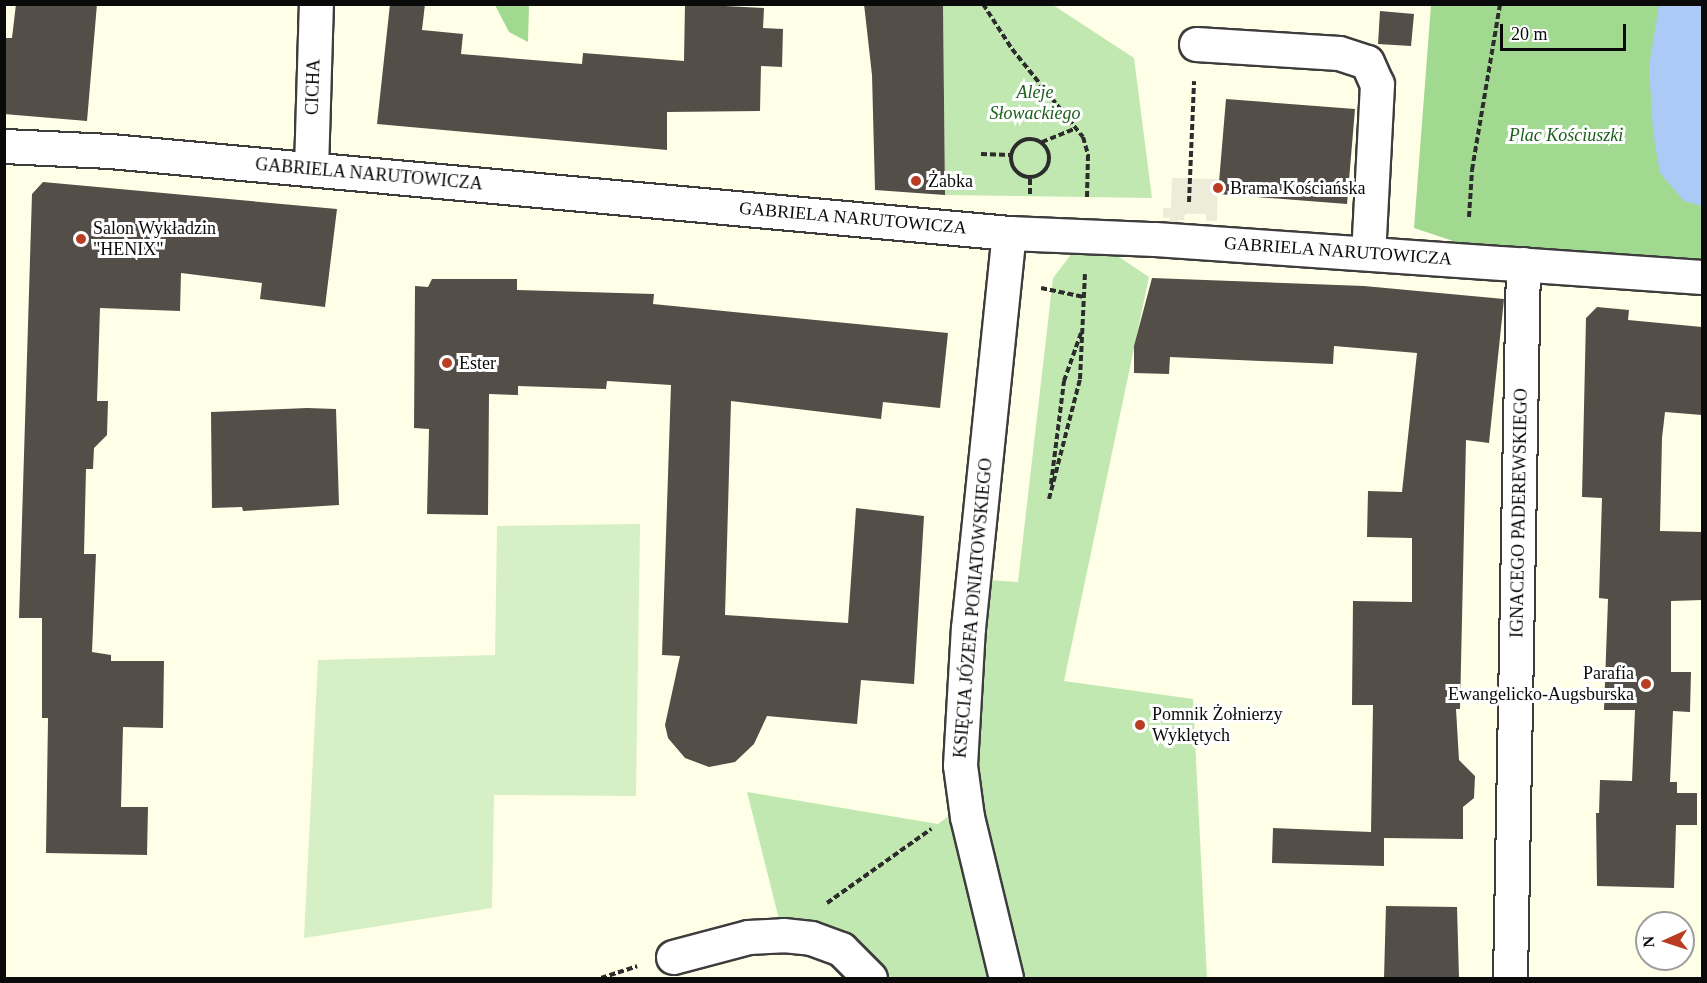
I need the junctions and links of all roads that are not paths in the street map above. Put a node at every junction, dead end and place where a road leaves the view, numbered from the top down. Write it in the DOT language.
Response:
graph roads {
  1 [pos="316,4"];
  2 [pos="1196,44"];
  3 [pos="4,146"];
  4 [pos="310,169"];
  5 [pos="1009,233"];
  6 [pos="1368,253"];
  7 [pos="1523,264"];
  8 [pos="1702,277"];
  9 [pos="673,957"];
  10 [pos="870,978"];
  11 [pos="1006,978"];
  12 [pos="1510,978"];
  1 -- 4 [label="street, CICHA"];
  2 -- 6 [label="street"];
  3 -- 4 [label="street, GABRIELA NARUTOWICZA"];
  4 -- 5 [label="street, GABRIELA NARUTOWICZA"];
  5 -- 6 [label="street, GABRIELA NARUTOWICZA"];
  5 -- 11 [label="street, KSIĘCIA JÓZEFA PONIATOWSKIEGO"];
  6 -- 7 [label="street, GABRIELA NARUTOWICZA"];
  7 -- 8 [label="street, GABRIELA NARUTOWICZA"];
  7 -- 12 [label="street, IGNACEGO PADEREWSKIEGO"];
  9 -- 10 [label="street"];
}
